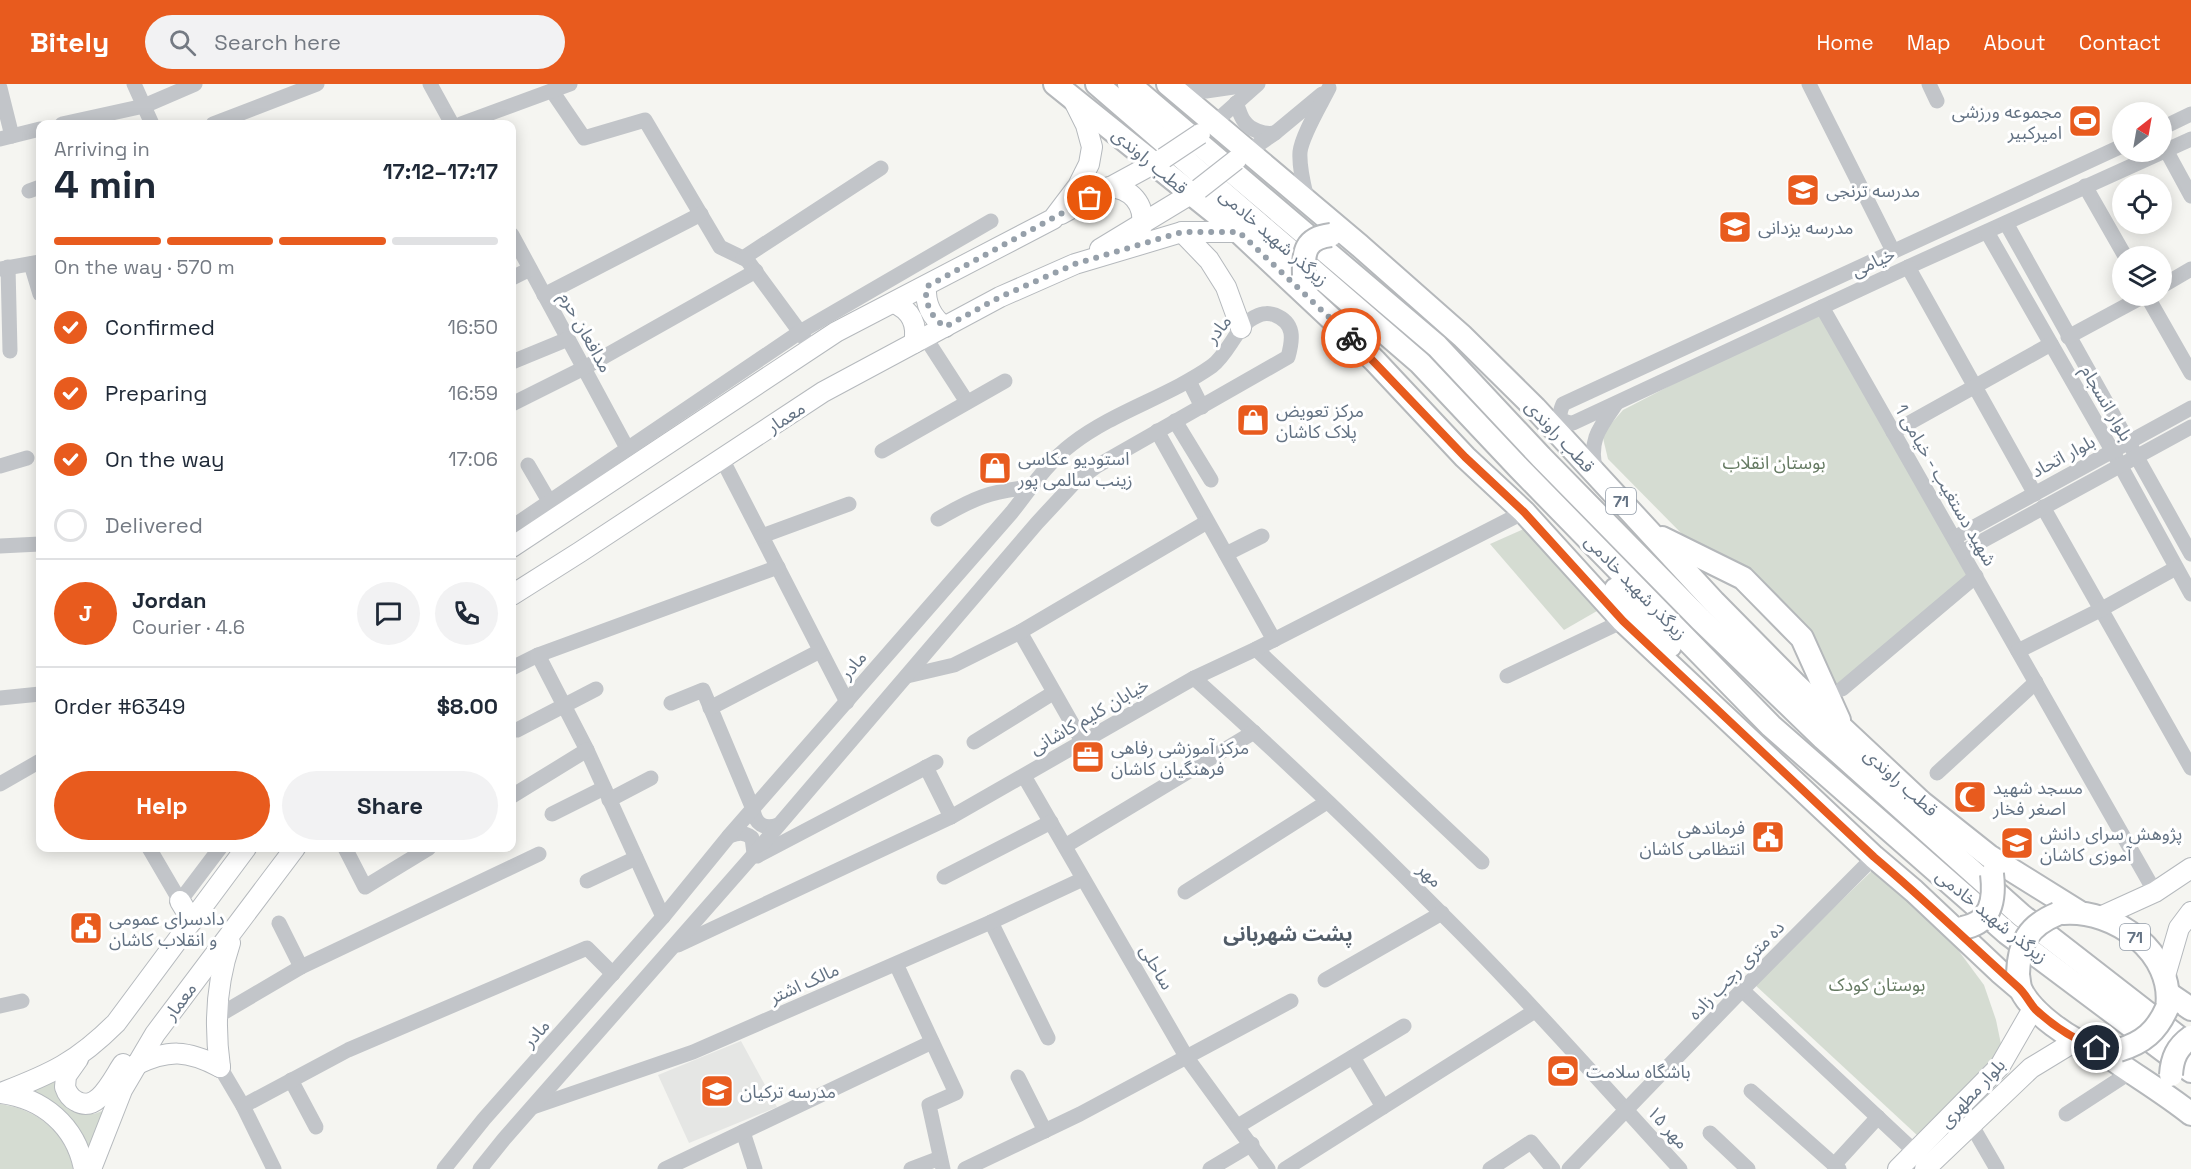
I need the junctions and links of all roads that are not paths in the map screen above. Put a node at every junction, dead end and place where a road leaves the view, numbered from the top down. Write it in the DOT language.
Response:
graph roads {
  1 [pos="134,84"];
  2 [pos="195,84"];
  3 [pos="316,84"];
  4 [pos="430,84"];
  5 [pos="570,84"];
  6 [pos="1055,84"];
  7 [pos="1097,84"];
  8 [pos="1129,84"];
  9 [pos="1256,84"];
  10 [pos="1809,84"];
  11 [pos="1929,84"];
  12 [pos="1171,86"];
  13 [pos="1331,86"];
  14 [pos="0,88"];
  15 [pos="552,92"];
  16 [pos="1073,99"];
  17 [pos="1937,101"];
  18 [pos="1236,103"];
  19 [pos="144,106"];
  20 [pos="2191,114"];
  21 [pos="80,120"];
  22 [pos="150,120"];
  23 [pos="223,120"];
  24 [pos="450,120"];
  25 [pos="473,120"];
  26 [pos="2172,123"];
  27 [pos="1207,128"];
  28 [pos="36,130"];
  29 [pos="1275,133"];
  30 [pos="6,137"];
  31 [pos="2191,139"];
  32 [pos="2172,147"];
  33 [pos="2112,151"];
  34 [pos="1242,156"];
  35 [pos="1160,161"];
  36 [pos="2172,161"];
  37 [pos="2139,162"];
  38 [pos="881,168"];
  39 [pos="2085,186"];
  40 [pos="1109,187"];
  41 [pos="1196,192"];
  42 [pos="2191,196"];
  43 [pos="1308,202"];
  44 [pos="701,214"];
  45 [pos="1053,219"];
  46 [pos="991,221"];
  47 [pos="2006,223"];
  48 [pos="1142,226"];
  49 [pos="1182,232"];
  50 [pos="1239,232"];
  51 [pos="2014,237"];
  52 [pos="1991,239"];
  53 [pos="516,243"];
  54 [pos="1360,246"];
  55 [pos="2119,246"];
  56 [pos="1893,251"];
  57 [pos="743,258"];
  58 [pos="36,263"];
  59 [pos="1075,264"];
  60 [pos="1908,267"];
  61 [pos="4,268"];
  62 [pos="530,269"];
  63 [pos="2191,269"];
  64 [pos="756,271"];
  65 [pos="516,276"];
  66 [pos="2172,280"];
  67 [pos="926,287"];
  68 [pos="544,295"];
  69 [pos="894,303"];
  70 [pos="2126,306"];
  71 [pos="2151,306"];
  72 [pos="1822,307"];
  73 [pos="945,327"];
  74 [pos="1241,328"];
  75 [pos="800,332"];
  76 [pos="2068,337"];
  77 [pos="568,339"];
  78 [pos="920,340"];
  79 [pos="2051,344"];
  80 [pos="811,349"];
  81 [pos="10,351"];
  82 [pos="516,360"];
  83 [pos="1375,361"];
  84 [pos="584,368"];
  85 [pos="2191,373"];
  86 [pos="1005,381"];
  87 [pos="1189,381"];
  88 [pos="1975,385"];
  89 [pos="516,402"];
  90 [pos="967,402"];
  91 [pos="1616,403"];
  92 [pos="1418,406"];
  93 [pos="1202,407"];
  94 [pos="1534,408"];
  95 [pos="2191,408"];
  96 [pos="1175,421"];
  97 [pos="2191,427"];
  98 [pos="1157,431"];
  99 [pos="1893,432"];
  100 [pos="627,448"];
  101 [pos="2132,450"];
  102 [pos="882,451"];
  103 [pos="27,458"];
  104 [pos="2116,458"];
  105 [pos="722,459"];
  106 [pos="0,465"];
  107 [pos="528,465"];
  108 [pos="1596,475"];
  109 [pos="1211,480"];
  110 [pos="1032,487"];
  111 [pos="2039,500"];
  112 [pos="849,504"];
  113 [pos="554,508"];
  114 [pos="1524,512"];
  115 [pos="938,519"];
  116 [pos="1207,522"];
  117 [pos="516,524"];
  118 [pos="1650,532"];
  119 [pos="762,536"];
  120 [pos="1262,536"];
  121 [pos="1954,538"];
  122 [pos="516,543"];
  123 [pos="36,544"];
  124 [pos="0,546"];
  125 [pos="1962,552"];
  126 [pos="1226,554"];
  127 [pos="2191,554"];
  128 [pos="778,567"];
  129 [pos="2176,568"];
  130 [pos="1976,576"];
  131 [pos="516,592"];
  132 [pos="2191,594"];
  133 [pos="2100,610"];
  134 [pos="1623,621"];
  135 [pos="1020,632"];
  136 [pos="1274,640"];
  137 [pos="1257,649"];
  138 [pos="820,651"];
  139 [pos="2018,651"];
  140 [pos="538,655"];
  141 [pos="516,666"];
  142 [pos="907,676"];
  143 [pos="1507,676"];
  144 [pos="1194,678"];
  145 [pos="2036,682"];
  146 [pos="596,689"];
  147 [pos="1842,689"];
  148 [pos="1774,691"];
  149 [pos="1053,693"];
  150 [pos="36,694"];
  151 [pos="0,698"];
  152 [pos="847,702"];
  153 [pos="671,703"];
  154 [pos="564,705"];
  155 [pos="710,708"];
  156 [pos="1771,726"];
  157 [pos="1843,729"];
  158 [pos="517,730"];
  159 [pos="1254,732"];
  160 [pos="1082,741"];
  161 [pos="974,742"];
  162 [pos="587,750"];
  163 [pos="36,763"];
  164 [pos="2191,768"];
  165 [pos="1937,773"];
  166 [pos="1024,776"];
  167 [pos="651,778"];
  168 [pos="0,784"];
  169 [pos="516,794"];
  170 [pos="607,794"];
  171 [pos="1328,802"];
  172 [pos="753,809"];
  173 [pos="552,814"];
  174 [pos="951,817"];
  175 [pos="1051,822"];
  176 [pos="778,825"];
  177 [pos="729,836"];
  178 [pos="1065,846"];
  179 [pos="151,852"];
  180 [pos="217,852"];
  181 [pos="243,852"];
  182 [pos="292,852"];
  183 [pos="347,852"];
  184 [pos="422,852"];
  185 [pos="538,854"];
  186 [pos="751,856"];
  187 [pos="1874,857"];
  188 [pos="636,858"];
  189 [pos="1482,862"];
  190 [pos="1990,865"];
  191 [pos="2191,868"];
  192 [pos="944,877"];
  193 [pos="1083,879"];
  194 [pos="587,881"];
  195 [pos="1185,892"];
  196 [pos="2155,892"];
  197 [pos="180,901"];
  198 [pos="2191,912"];
  199 [pos="1442,913"];
  200 [pos="2078,914"];
  201 [pos="663,917"];
  202 [pos="192,921"];
  203 [pos="991,922"];
  204 [pos="279,923"];
  205 [pos="1957,926"];
  206 [pos="235,929"];
  207 [pos="670,949"];
  208 [pos="896,964"];
  209 [pos="301,967"];
  210 [pos="613,974"];
  211 [pos="1324,980"];
  212 [pos="2019,981"];
  213 [pos="1742,990"];
  214 [pos="2167,993"];
  215 [pos="22,1001"];
  216 [pos="1291,1001"];
  217 [pos="0,1006"];
  218 [pos="2034,1007"];
  219 [pos="2191,1009"];
  220 [pos="1535,1011"];
  221 [pos="216,1017"];
  222 [pos="1404,1026"];
  223 [pos="155,1034"];
  224 [pos="2019,1036"];
  225 [pos="2191,1037"];
  226 [pos="1047,1038"];
  227 [pos="932,1042"];
  228 [pos="2087,1044"];
  229 [pos="2191,1047"];
  230 [pos="82,1055"];
  231 [pos="1353,1057"];
  232 [pos="1187,1058"];
  233 [pos="2045,1059"];
  234 [pos="135,1065"];
  235 [pos="220,1067"];
  236 [pos="2129,1073"];
  237 [pos="2181,1073"];
  238 [pos="1018,1077"];
  239 [pos="291,1080"];
  240 [pos="1751,1091"];
  241 [pos="0,1093"];
  242 [pos="2172,1099"];
  243 [pos="243,1106"];
  244 [pos="533,1107"];
  245 [pos="1383,1107"];
  246 [pos="1627,1111"];
  247 [pos="2066,1114"];
  248 [pos="2191,1114"];
  249 [pos="1878,1117"];
  250 [pos="1238,1126"];
  251 [pos="1972,1126"];
  252 [pos="316,1127"];
  253 [pos="1045,1131"];
  254 [pos="742,1132"];
  255 [pos="1710,1133"];
  256 [pos="1252,1144"];
  257 [pos="1920,1161"];
  258 [pos="942,1163"];
  259 [pos="489,1166"];
  260 [pos="1836,1167"];
  261 [pos="668,1168"];
  262 [pos="84,1169"];
  263 [pos="92,1169"];
  264 [pos="274,1169"];
  265 [pos="444,1169"];
  266 [pos="755,1169"];
  267 [pos="911,1169"];
  268 [pos="965,1169"];
  269 [pos="1210,1169"];
  270 [pos="1268,1169"];
  271 [pos="1285,1169"];
  272 [pos="1490,1169"];
  273 [pos="1552,1169"];
  274 [pos="1569,1169"];
  275 [pos="1680,1169"];
  276 [pos="1748,1169"];
  277 [pos="1898,1169"];
  278 [pos="1997,1169"];
  1 -- 19 [label="street"];
  2 -- 19 [label="street"];
  3 -- 23 [label="street"];
  4 -- 24 [label="street"];
  5 -- 15 [label="street"];
  6 -- 16 [label="highway, قطب راوندی"];
  7 -- 156 [label="highway, زیرگذر شهید خادمی"];
  8 -- 148 [label="highway, زیرگذر شهید خادمی"];
  9 -- 12 [label="street"];
  9 -- 18 [label="street"];
  10 -- 56 [label="street"];
  11 -- 17 [label="street"];
  12 -- 27 [label="highway, قطب راوندی / 71"];
  13 -- 29 [label="street"];
  13 -- 43 [label="street"];
  14 -- 30 [label="street"];
  15 -- 25 [label="street"];
  15 -- 44 [label="street"];
  16 -- 35 [label="highway, قطب راوندی"];
  16 -- 45 [label="main road"];
  18 -- 27 [label="street"];
  18 -- 29 [label="street"];
  19 -- 21 [label="street"];
  19 -- 22 [label="street"];
  20 -- 26 [label="street"];
  27 -- 34 [label="highway, قطب راوندی / 71"];
  27 -- 35 [label="main road, bridge"];
  28 -- 30 [label="street"];
  29 -- 34 [label="street"];
  31 -- 32 [label="street, خیامی"];
  33 -- 56 [label="street, خیامی"];
  34 -- 41 [label="main road, معمار, bridge"];
  34 -- 43 [label="highway, قطب راوندی / 71"];
  35 -- 40 [label="main road"];
  35 -- 41 [label="highway, قطب راوندی"];
  36 -- 42 [label="street"];
  37 -- 39 [label="street, خیامی"];
  38 -- 57 [label="street"];
  39 -- 47 [label="street, خیامی"];
  39 -- 55 [label="street"];
  40 -- 45 [label="main road"];
  40 -- 48 [label="main road"];
  41 -- 48 [label="main road, معمار"];
  41 -- 50 [label="highway, قطب راوندی"];
  43 -- 54 [label="highway, قطب راوندی / 71"];
  44 -- 57 [label="street"];
  44 -- 68 [label="street"];
  45 -- 67 [label="main road"];
  46 -- 75 [label="street"];
  47 -- 51 [label="street, بلوار انسجام"];
  47 -- 52 [label="street, خیامی"];
  48 -- 59 [label="main road, معمار"];
  49 -- 50 [label="main road, معمار"];
  49 -- 59 [label="main road, معمار"];
  49 -- 74 [label="main road"];
  50 -- 83 [label="highway, قطب راوندی"];
  51 -- 52 [label="street"];
  51 -- 76 [label="street, بلوار انسجام"];
  52 -- 60 [label="street, خیامی"];
  52 -- 79 [label="street, بلوار انسجام"];
  53 -- 62 [label="street, مدافعان حرم"];
  54 -- 83 [label="highway, bridge"];
  54 -- 94 [label="highway, قطب راوندی / 71"];
  56 -- 91 [label="street, خیامی"];
  57 -- 64 [label="street"];
  58 -- 61 [label="street"];
  59 -- 73 [label="main road, معمار"];
  60 -- 72 [label="street, خیامی"];
  60 -- 88 [label="street"];
  61 -- 81 [label="street"];
  62 -- 65 [label="street"];
  62 -- 68 [label="street, مدافعان حرم"];
  63 -- 66 [label="street"];
  64 -- 75 [label="street"];
  64 -- 84 [label="street"];
  67 -- 69 [label="main road"];
  67 -- 73 [label="main road"];
  68 -- 77 [label="street, مدافعان حرم"];
  69 -- 78 [label="main road"];
  69 -- 80 [label="main road"];
  70 -- 76 [label="street"];
  71 -- 85 [label="street"];
  72 -- 91 [label="street, خیامی"];
  72 -- 99 [label="street, شهید دستغیب - خیامی 1"];
  73 -- 78 [label="main road, معمار"];
  74 -- 87 [label="street, مادر"];
  74 -- 93 [label="street, مادر"];
  75 -- 80 [label="street"];
  75 -- 100 [label="street"];
  76 -- 101 [label="street, بلوار انسجام"];
  77 -- 82 [label="street"];
  77 -- 84 [label="street, مدافعان حرم"];
  78 -- 90 [label="street"];
  78 -- 105 [label="main road, معمار"];
  79 -- 88 [label="street"];
  79 -- 104 [label="street, بلوار انسجام"];
  80 -- 113 [label="main road"];
  83 -- 92 [label="highway, قطب راوندی"];
  84 -- 89 [label="street"];
  84 -- 100 [label="street, مدافعان حرم"];
  86 -- 90 [label="street"];
  87 -- 93 [label="street"];
  87 -- 110 [label="street, مادر"];
  88 -- 99 [label="street"];
  88 -- 111 [label="street"];
  90 -- 102 [label="street"];
  91 -- 108 [label="street"];
  92 -- 114 [label="highway, قطب راوندی"];
  92 -- 156 [label="highway"];
  93 -- 96 [label="street, مادر"];
  94 -- 108 [label="highway, قطب راوندی / 71"];
  94 -- 148 [label="highway"];
  95 -- 101 [label="street, بلوار اتحاد"];
  96 -- 98 [label="street, مادر"];
  96 -- 109 [label="street"];
  97 -- 101 [label="street, بلوار اتحاد"];
  98 -- 116 [label="street"];
  98 -- 142 [label="street, مادر"];
  99 -- 121 [label="street, شهید دستغیب - خیامی 1"];
  100 -- 113 [label="street"];
  101 -- 104 [label="street, بلوار اتحاد"];
  101 -- 127 [label="street, بلوار انسجام"];
  103 -- 106 [label="street"];
  104 -- 111 [label="street, بلوار اتحاد"];
  104 -- 129 [label="street, بلوار انسجام"];
  105 -- 119 [label="street"];
  105 -- 131 [label="main road, معمار"];
  107 -- 113 [label="street"];
  108 -- 118 [label="highway, قطب راوندی / 71"];
  110 -- 115 [label="street"];
  110 -- 152 [label="street, مادر"];
  111 -- 121 [label="street, بلوار اتحاد"];
  111 -- 125 [label="street, بلوار اتحاد"];
  111 -- 133 [label="street"];
  112 -- 119 [label="street"];
  113 -- 117 [label="street"];
  113 -- 122 [label="main road"];
  114 -- 134 [label="highway, قطب راوندی"];
  114 -- 136 [label="street, خیابان کلیم کاشانی"];
  116 -- 126 [label="street"];
  116 -- 135 [label="street"];
  118 -- 157 [label="highway, قطب راوندی / 71"];
  118 -- 157 [label="highway"];
  119 -- 128 [label="street"];
  120 -- 126 [label="street"];
  121 -- 125 [label="street, شهید دستغیب - خیامی 1"];
  123 -- 124 [label="street"];
  125 -- 130 [label="street, شهید دستغیب - خیامی 1"];
  126 -- 136 [label="street"];
  128 -- 138 [label="street"];
  128 -- 140 [label="street"];
  129 -- 132 [label="street, بلوار انسجام"];
  129 -- 133 [label="street"];
  130 -- 139 [label="street, شهید دستغیب - خیامی 1"];
  130 -- 147 [label="street"];
  133 -- 139 [label="street"];
  133 -- 164 [label="street"];
  134 -- 143 [label="street"];
  134 -- 187 [label="highway, قطب راوندی"];
  135 -- 142 [label="street"];
  135 -- 149 [label="street"];
  136 -- 137 [label="street, خیابان کلیم کاشانی"];
  137 -- 144 [label="street, خیابان کلیم کاشانی"];
  137 -- 189 [label="street"];
  138 -- 152 [label="street"];
  138 -- 155 [label="street"];
  139 -- 145 [label="street, شهید دستغیب - خیامی 1"];
  140 -- 141 [label="street"];
  140 -- 154 [label="street"];
  142 -- 176 [label="street, مادر"];
  144 -- 159 [label="street, مهر"];
  144 -- 160 [label="street, خیابان کلیم کاشانی"];
  145 -- 165 [label="street"];
  145 -- 196 [label="street, شهید دستغیب - خیامی 1"];
  146 -- 154 [label="street"];
  148 -- 229 [label="highway, زیرگذر شهید خادمی"];
  149 -- 160 [label="street"];
  149 -- 161 [label="street"];
  150 -- 151 [label="street"];
  152 -- 172 [label="street, مادر"];
  153 -- 155 [label="street"];
  154 -- 158 [label="street"];
  154 -- 162 [label="street"];
  155 -- 172 [label="street"];
  156 -- 237 [label="highway, زیرگذر شهید خادمی"];
  157 -- 190 [label="highway, قطب راوندی / 71"];
  159 -- 171 [label="street, مهر"];
  159 -- 178 [label="street"];
  160 -- 166 [label="street, خیابان کلیم کاشانی"];
  162 -- 169 [label="street"];
  162 -- 170 [label="street"];
  163 -- 168 [label="street"];
  166 -- 174 [label="street, خیابان کلیم کاشانی"];
  166 -- 175 [label="street, ساحلی"];
  167 -- 170 [label="street"];
  170 -- 173 [label="street"];
  170 -- 188 [label="street"];
  171 -- 195 [label="street"];
  171 -- 199 [label="street, مهر"];
  172 -- 176 [label="street"];
  172 -- 177 [label="street, مادر"];
  174 -- 186 [label="street"];
  174 -- 207 [label="street, خیابان کلیم کاشانی"];
  175 -- 178 [label="street, ساحلی"];
  175 -- 192 [label="street"];
  176 -- 186 [label="street, مادر"];
  177 -- 186 [label="street"];
  177 -- 201 [label="street, مادر"];
  178 -- 193 [label="street, ساحلی"];
  179 -- 197 [label="street"];
  180 -- 197 [label="street"];
  181 -- 202 [label="main road, معمار"];
  182 -- 206 [label="main road, معمار"];
  183 -- 184 [label="street"];
  185 -- 209 [label="street"];
  186 -- 207 [label="street, مادر"];
  187 -- 205 [label="highway, قطب راوندی"];
  187 -- 213 [label="street, ده متری رجب زاده"];
  188 -- 194 [label="street"];
  188 -- 201 [label="street"];
  190 -- 200 [label="highway, قطب راوندی / 71"];
  190 -- 205 [label="highway, bridge"];
  191 -- 196 [label="main road"];
  193 -- 203 [label="street, مالک اشتر"];
  193 -- 232 [label="street, ساحلی"];
  196 -- 200 [label="main road"];
  197 -- 202 [label="main road"];
  198 -- 214 [label="main road"];
  199 -- 211 [label="street"];
  199 -- 220 [label="street, مهر"];
  200 -- 212 [label="highway, bridge"];
  200 -- 214 [label="highway, 71"];
  201 -- 210 [label="street, مادر"];
  202 -- 230 [label="main road, معمار"];
  203 -- 208 [label="street, مالک اشتر"];
  203 -- 226 [label="street"];
  204 -- 209 [label="street"];
  205 -- 212 [label="highway, قطب راوندی"];
  206 -- 221 [label="main road"];
  206 -- 223 [label="main road, معمار"];
  207 -- 244 [label="street, مادر"];
  208 -- 227 [label="street"];
  208 -- 244 [label="street, مالک اشتر"];
  209 -- 221 [label="street"];
  210 -- 239 [label="street"];
  210 -- 265 [label="street, مادر"];
  212 -- 218 [label="highway"];
  213 -- 246 [label="street, ده متری رجب زاده"];
  213 -- 249 [label="street"];
  214 -- 219 [label="highway, 71"];
  214 -- 228 [label="highway, bridge"];
  215 -- 217 [label="street"];
  216 -- 232 [label="street"];
  218 -- 224 [label="main road, بلوار مطهری"];
  218 -- 228 [label="highway"];
  220 -- 245 [label="street"];
  220 -- 246 [label="street, مهر"];
  221 -- 235 [label="main road"];
  222 -- 231 [label="street"];
  223 -- 230 [label="main road"];
  223 -- 234 [label="main road, معمار"];
  224 -- 233 [label="main road"];
  224 -- 257 [label="main road, بلوار مطهری"];
  225 -- 237 [label="highway, bridge"];
  227 -- 254 [label="street"];
  227 -- 258 [label="street"];
  228 -- 233 [label="main road, بلوار مطهری"];
  228 -- 236 [label="highway"];
  230 -- 241 [label="main road, معمار"];
  231 -- 245 [label="street"];
  231 -- 250 [label="street"];
  232 -- 250 [label="street, ساحلی"];
  232 -- 253 [label="street"];
  233 -- 251 [label="main road, بلوار مطهری"];
  234 -- 235 [label="main road"];
  234 -- 263 [label="main road, معمار"];
  235 -- 243 [label="street"];
  236 -- 242 [label="highway"];
  236 -- 247 [label="street"];
  237 -- 242 [label="highway"];
  238 -- 253 [label="street"];
  239 -- 243 [label="street"];
  239 -- 252 [label="street"];
  240 -- 260 [label="street"];
  241 -- 262 [label="main road"];
  242 -- 248 [label="highway"];
  243 -- 264 [label="street"];
  244 -- 259 [label="street, مادر"];
  245 -- 271 [label="street"];
  246 -- 274 [label="street, ده متری رجب زاده"];
  246 -- 275 [label="street, مهر ۱۵"];
  249 -- 257 [label="street"];
  249 -- 260 [label="street"];
  250 -- 256 [label="street, ساحلی"];
  251 -- 257 [label="main road, بلوار مطهری"];
  251 -- 278 [label="street"];
  253 -- 268 [label="street"];
  254 -- 261 [label="street"];
  254 -- 266 [label="street"];
  255 -- 276 [label="street"];
  256 -- 269 [label="street"];
  256 -- 270 [label="street, ساحلی"];
  257 -- 277 [label="main road, بلوار مطهری"];
  258 -- 267 [label="street"];
  272 -- 273 [label="street"];
}
